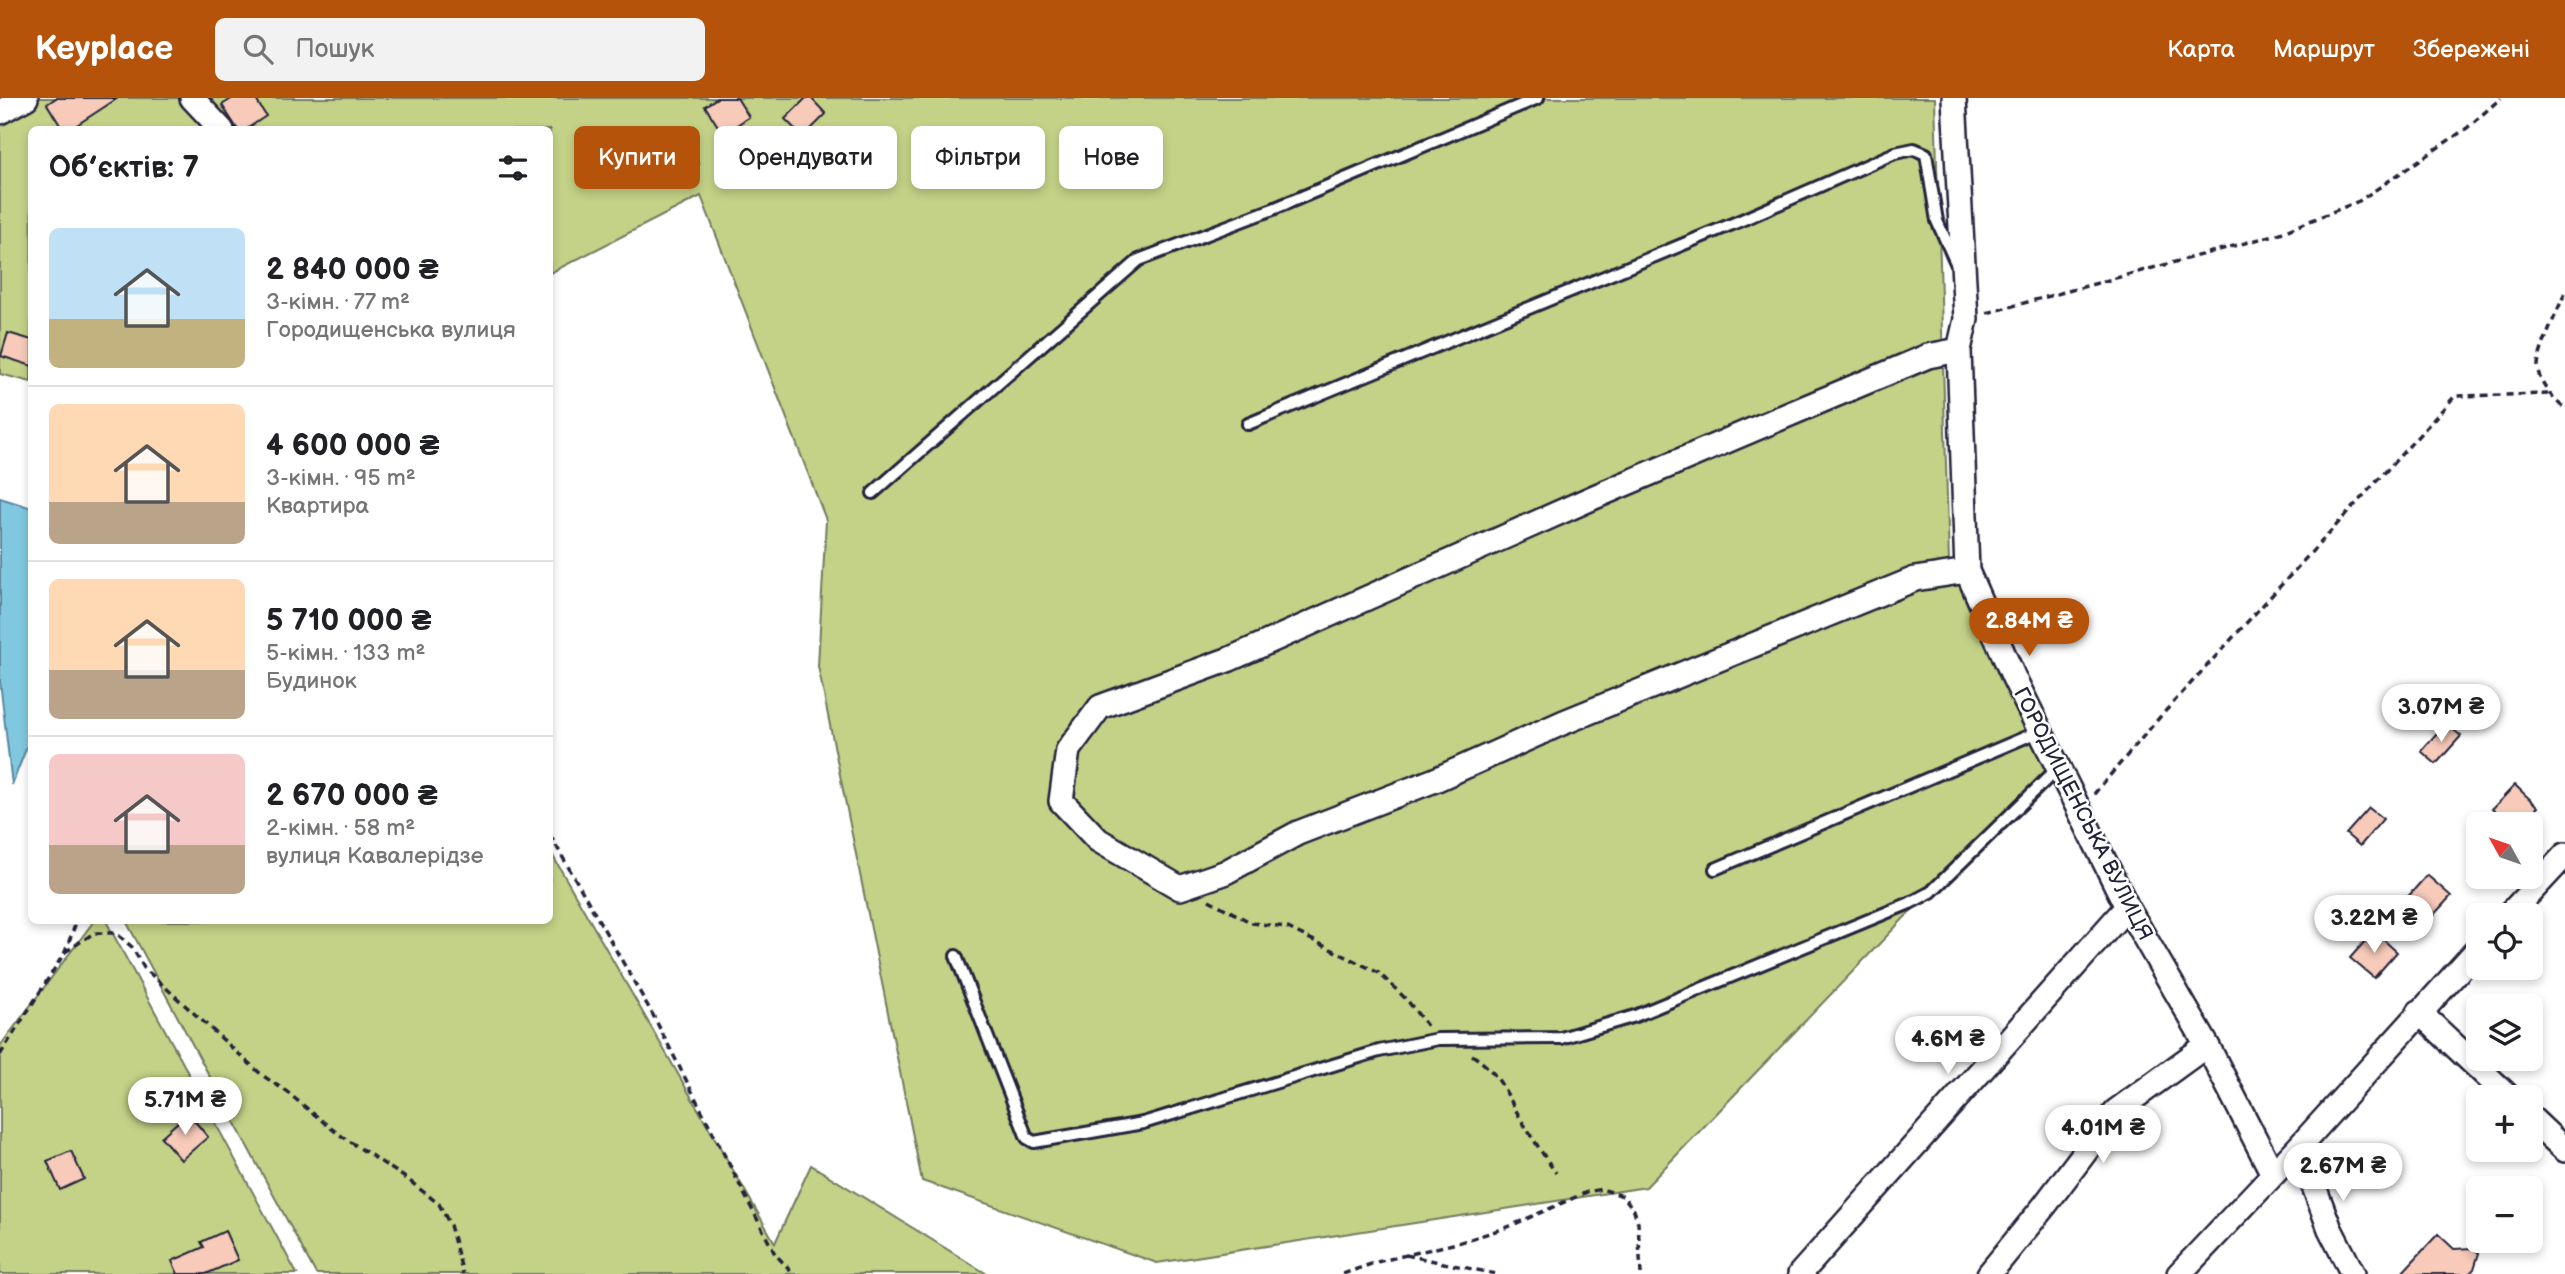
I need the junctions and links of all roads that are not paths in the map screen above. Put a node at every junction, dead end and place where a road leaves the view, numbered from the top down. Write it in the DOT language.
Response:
graph roads {
  1 [pos="26,98"];
  2 [pos="192,98"];
  3 [pos="1538,98"];
  4 [pos="1954,98"];
  5 [pos="0,112"];
  6 [pos="218,126"];
  7 [pos="1964,280"];
  8 [pos="1959,350"];
  9 [pos="1248,424"];
  10 [pos="873,493"];
  11 [pos="1967,571"];
  12 [pos="2040,731"];
  13 [pos="2058,768"];
  14 [pos="2565,855"];
  15 [pos="1715,869"];
  16 [pos="2520,903"];
  17 [pos="2127,907"];
  18 [pos="956,956"];
  19 [pos="2466,962"];
  20 [pos="2419,1012"];
  21 [pos="2207,1045"];
  22 [pos="2496,1085"];
  23 [pos="2543,1129"];
  24 [pos="2299,1147"];
  25 [pos="2565,1150"];
  26 [pos="2273,1174"];
  27 [pos="1800,1274"];
  28 [pos="1989,1274"];
  29 [pos="2179,1274"];
  30 [pos="2353,1274"];
  1 -- 5 [label="street"];
  2 -- 6 [label="street"];
  3 -- 10 [label="lane"];
  4 -- 7 [label="street, ГОРОДИЩЕНСЬКА ВУЛИЦЯ"];
  7 -- 8 [label="street, ГОРОДИЩЕНСЬКА ВУЛИЦЯ"];
  7 -- 9 [label="lane"];
  8 -- 11 [label="street, ГОРОДИЩЕНСЬКА ВУЛИЦЯ"];
  8 -- 11 [label="street"];
  11 -- 12 [label="street, ГОРОДИЩЕНСЬКА ВУЛИЦЯ"];
  12 -- 13 [label="street, ГОРОДИЩЕНСЬКА ВУЛИЦЯ"];
  12 -- 15 [label="lane"];
  13 -- 17 [label="street, ГОРОДИЩЕНСЬКА ВУЛИЦЯ"];
  13 -- 18 [label="lane"];
  14 -- 16 [label="street"];
  17 -- 21 [label="street, ГОРОДИЩЕНСЬКА ВУЛИЦЯ"];
  17 -- 27 [label="street"];
  19 -- 20 [label="street"];
  20 -- 22 [label="street"];
  20 -- 24 [label="street"];
  21 -- 26 [label="street, ГОРОДИЩЕНСЬКА ВУЛИЦЯ"];
  21 -- 28 [label="street"];
  23 -- 25 [label="street"];
  24 -- 26 [label="street"];
  24 -- 30 [label="street"];
  26 -- 29 [label="street"];
}
